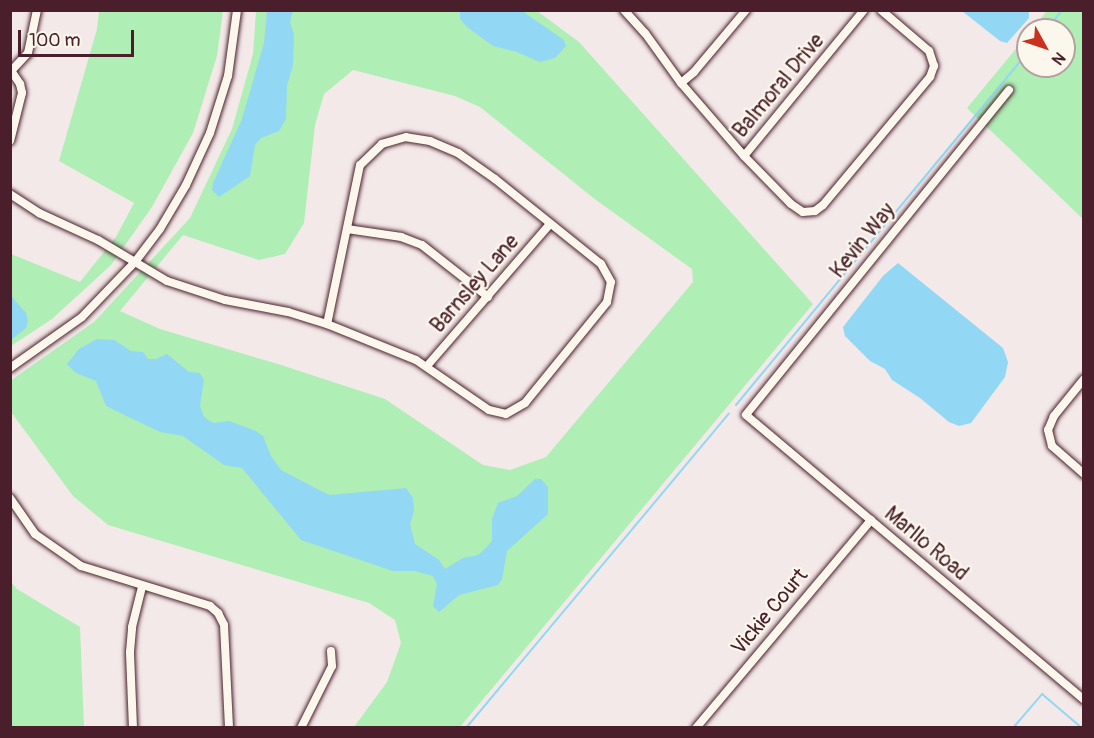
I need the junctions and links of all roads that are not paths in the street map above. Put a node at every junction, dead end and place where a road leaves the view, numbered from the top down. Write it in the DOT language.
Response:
graph roads {
  1 [pos="37,10"];
  2 [pos="237,10"];
  3 [pos="624,10"];
  4 [pos="746,10"];
  5 [pos="864,10"];
  6 [pos="881,10"];
  7 [pos="11,70"];
  8 [pos="681,83"];
  9 [pos="1009,90"];
  10 [pos="10,141"];
  11 [pos="744,156"];
  12 [pos="10,194"];
  13 [pos="550,224"];
  14 [pos="347,229"];
  15 [pos="135,262"];
  16 [pos="488,297"];
  17 [pos="327,324"];
  18 [pos="427,366"];
  19 [pos="10,368"];
  20 [pos="1083,379"];
  21 [pos="746,415"];
  22 [pos="1083,474"];
  23 [pos="10,498"];
  24 [pos="871,520"];
  25 [pos="142,587"];
  26 [pos="331,651"];
  27 [pos="1083,700"];
  28 [pos="133,728"];
  29 [pos="230,728"];
  30 [pos="302,728"];
  31 [pos="696,728"];
  1 -- 7 [label="street"];
  2 -- 15 [label="street"];
  3 -- 8 [label="street"];
  4 -- 8 [label="street"];
  5 -- 11 [label="street, Balmoral Drive"];
  6 -- 11 [label="street"];
  7 -- 10 [label="street"];
  8 -- 11 [label="street"];
  9 -- 21 [label="street, Kevin Way"];
  12 -- 15 [label="street"];
  13 -- 14 [label="street"];
  13 -- 16 [label="street, Barnsley Lane"];
  13 -- 18 [label="street"];
  14 -- 16 [label="street"];
  14 -- 17 [label="street"];
  15 -- 17 [label="street"];
  15 -- 19 [label="street"];
  16 -- 18 [label="street, Barnsley Lane"];
  17 -- 18 [label="street"];
  20 -- 22 [label="street"];
  21 -- 24 [label="street, Marllo Road"];
  23 -- 25 [label="street"];
  24 -- 27 [label="street, Marllo Road"];
  24 -- 31 [label="street, Vickie Court"];
  25 -- 28 [label="street"];
  25 -- 29 [label="street"];
  26 -- 30 [label="street"];
}
